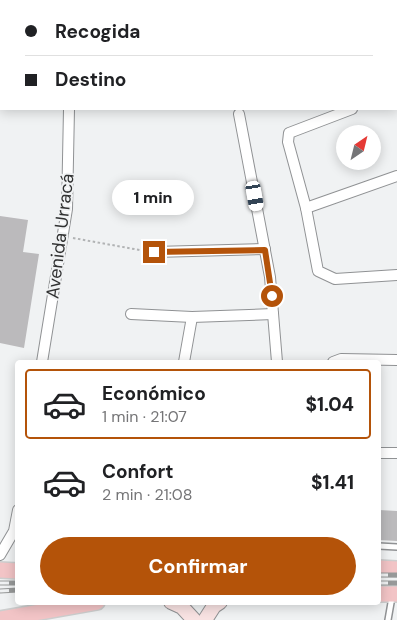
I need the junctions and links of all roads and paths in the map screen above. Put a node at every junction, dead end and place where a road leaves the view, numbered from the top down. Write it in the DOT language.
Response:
graph roads {
  1 [pos="69,110"];
  2 [pos="349,110"];
  3 [pos="239,114"];
  4 [pos="397,176"];
  5 [pos="306,208"];
  6 [pos="63,237"];
  7 [pos="265,250"];
  8 [pos="154,252"];
  9 [pos="397,275"];
  10 [pos="132,314"];
  11 [pos="273,314"];
  12 [pos="192,317"];
  13 [pos="42,360"];
  14 [pos="184,360"];
  15 [pos="277,360"];
  16 [pos="381,360"];
  17 [pos="397,360"];
  18 [pos="381,453"];
  19 [pos="397,453"];
  20 [pos="15,537"];
  21 [pos="381,546"];
  22 [pos="397,547"];
  23 [pos="0,554"];
  24 [pos="381,568"];
  25 [pos="397,568"];
  26 [pos="0,570"];
  27 [pos="15,571"];
  28 [pos="389,594"];
  29 [pos="84,605"];
  30 [pos="178,605"];
  31 [pos="216,605"];
  32 [pos="37,616"];
  33 [pos="2,618"];
  34 [pos="194,620"];
  35 [pos="205,620"];
  36 [pos="388,620"];
  1 -- 6 [label="street, Avenida Urracá"];
  2 -- 5 [label="street"];
  3 -- 7 [label="street"];
  4 -- 5 [label="street"];
  5 -- 9 [label="street"];
  6 -- 8 [label="path"];
  6 -- 13 [label="street, Avenida Urracá"];
  7 -- 8 [label="street"];
  7 -- 11 [label="street"];
  10 -- 12 [label="street"];
  11 -- 12 [label="street"];
  11 -- 15 [label="street"];
  12 -- 14 [label="street"];
  16 -- 17 [label="street"];
  18 -- 19 [label="street"];
  20 -- 23 [label="street"];
  21 -- 22 [label="lane"];
  24 -- 25 [label="main road"];
  26 -- 27 [label="main road"];
  28 -- 36 [label="lane"];
  29 -- 32 [label="main road"];
  30 -- 34 [label="street"];
  31 -- 35 [label="street"];
  32 -- 33 [label="main road"];
}
